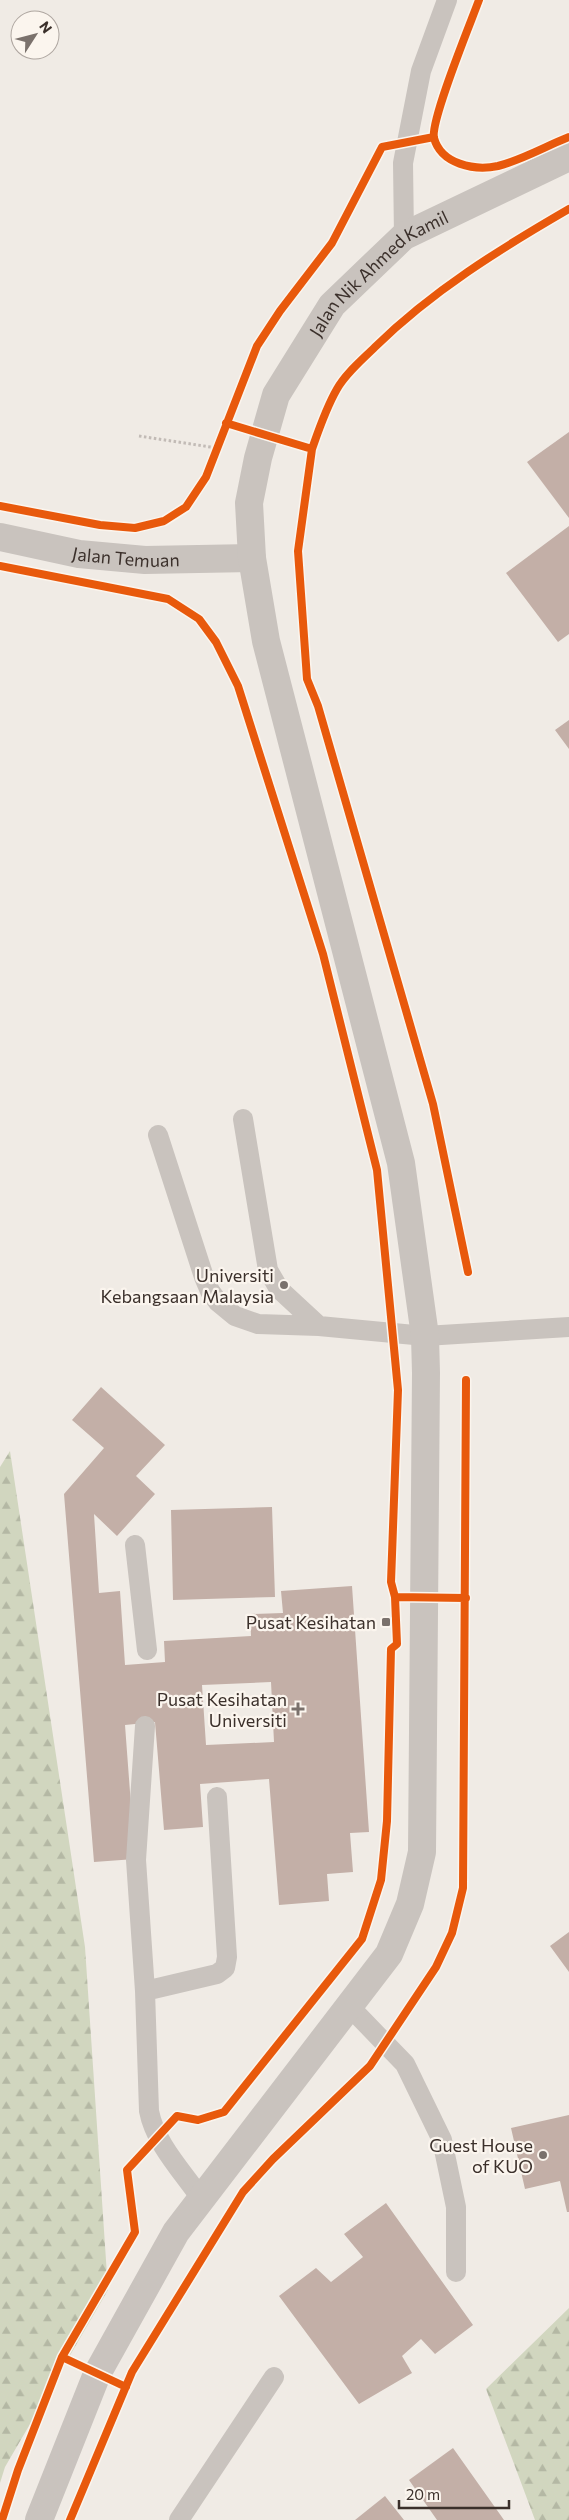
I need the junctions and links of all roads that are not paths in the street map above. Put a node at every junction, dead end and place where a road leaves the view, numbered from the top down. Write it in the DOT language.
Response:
graph roads {
  1 [pos="447,0"];
  2 [pos="569,157"];
  3 [pos="404,236"];
  4 [pos="0,537"];
  5 [pos="252,558"];
  6 [pos="243,1119"];
  7 [pos="158,1135"];
  8 [pos="319,1326"];
  9 [pos="569,1327"];
  10 [pos="425,1336"];
  11 [pos="135,1545"];
  12 [pos="147,1650"];
  13 [pos="145,1726"];
  14 [pos="217,1797"];
  15 [pos="145,1991"];
  16 [pos="349,2006"];
  17 [pos="200,2197"];
  18 [pos="456,2272"];
  19 [pos="274,2377"];
  20 [pos="39,2520"];
  21 [pos="179,2520"];
  1 -- 3 [label="lane"];
  2 -- 3 [label="street, Jalan Nik Ahmed Kamil"];
  3 -- 5 [label="street, Jalan Nik Ahmed Kamil"];
  4 -- 5 [label="street, Jalan Temuan"];
  5 -- 10 [label="street, Jalan Nik Ahmed Kamil"];
  6 -- 8 [label="lane"];
  7 -- 8 [label="lane"];
  8 -- 10 [label="lane"];
  9 -- 10 [label="lane"];
  10 -- 16 [label="street, Jalan Nik Ahmed Kamil"];
  11 -- 12 [label="lane"];
  13 -- 15 [label="lane"];
  14 -- 15 [label="lane"];
  15 -- 17 [label="lane"];
  16 -- 17 [label="street, Jalan Nik Ahmed Kamil"];
  16 -- 18 [label="lane"];
  17 -- 20 [label="street, Jalan Nik Ahmed Kamil"];
  19 -- 21 [label="lane"];
}
